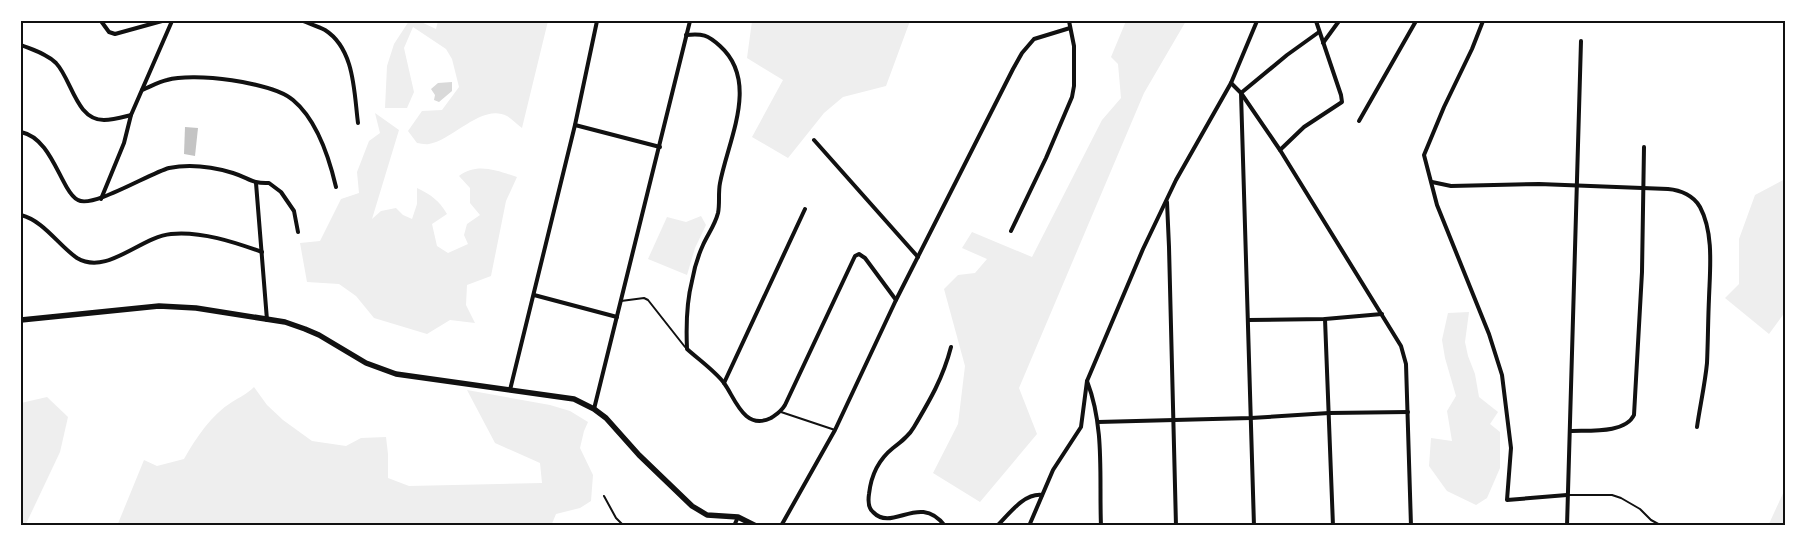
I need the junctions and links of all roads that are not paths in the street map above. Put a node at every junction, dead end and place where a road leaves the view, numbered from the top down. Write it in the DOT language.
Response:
graph roads {
  1 [pos="101,21"];
  2 [pos="162,21"];
  3 [pos="172,21"];
  4 [pos="303,21"];
  5 [pos="597,21"];
  6 [pos="690,21"];
  7 [pos="1069,21"];
  8 [pos="1257,21"];
  9 [pos="1316,21"];
  10 [pos="1339,21"];
  11 [pos="1416,21"];
  12 [pos="1483,21"];
  13 [pos="1070,28"];
  14 [pos="1319,32"];
  15 [pos="686,35"];
  16 [pos="1580,41"];
  17 [pos="1323,43"];
  18 [pos="21,45"];
  19 [pos="1231,83"];
  20 [pos="142,90"];
  21 [pos="1241,93"];
  22 [pos="131,115"];
  23 [pos="1359,121"];
  24 [pos="358,123"];
  25 [pos="575,126"];
  26 [pos="21,132"];
  27 [pos="814,140"];
  28 [pos="660,147"];
  29 [pos="1644,147"];
  30 [pos="1280,150"];
  31 [pos="1432,182"];
  32 [pos="256,183"];
  33 [pos="1576,185"];
  34 [pos="336,187"];
  35 [pos="1644,187"];
  36 [pos="100,199"];
  37 [pos="1166,200"];
  38 [pos="805,209"];
  39 [pos="21,215"];
  40 [pos="1012,231"];
  41 [pos="298,232"];
  42 [pos="262,252"];
  43 [pos="918,257"];
  44 [pos="534,294"];
  45 [pos="896,300"];
  46 [pos="621,301"];
  47 [pos="1382,314"];
  48 [pos="617,317"];
  49 [pos="1326,319"];
  50 [pos="21,320"];
  51 [pos="267,320"];
  52 [pos="1248,320"];
  53 [pos="951,348"];
  54 [pos="686,349"];
  55 [pos="1087,381"];
  56 [pos="724,383"];
  57 [pos="510,390"];
  58 [pos="594,409"];
  59 [pos="780,412"];
  60 [pos="1408,412"];
  61 [pos="1329,413"];
  62 [pos="1251,418"];
  63 [pos="1174,419"];
  64 [pos="1098,422"];
  65 [pos="1697,427"];
  66 [pos="835,430"];
  67 [pos="1570,431"];
  68 [pos="1042,495"];
  69 [pos="1567,495"];
  70 [pos="604,496"];
  71 [pos="738,516"];
  72 [pos="624,526"];
  73 [pos="734,526"];
  74 [pos="756,526"];
  75 [pos="781,526"];
  76 [pos="946,526"];
  77 [pos="997,526"];
  78 [pos="1029,526"];
  79 [pos="1101,526"];
  80 [pos="1176,526"];
  81 [pos="1254,526"];
  82 [pos="1332,526"];
  83 [pos="1410,526"];
  84 [pos="1567,526"];
  85 [pos="1662,526"];
  1 -- 2 [label="street"];
  3 -- 20 [label="street"];
  4 -- 24 [label="street"];
  5 -- 25 [label="street"];
  6 -- 15 [label="street"];
  7 -- 13 [label="street"];
  8 -- 19 [label="street"];
  9 -- 14 [label="street"];
  10 -- 17 [label="street"];
  11 -- 23 [label="street"];
  12 -- 31 [label="street"];
  13 -- 40 [label="street"];
  13 -- 43 [label="street"];
  14 -- 17 [label="street"];
  14 -- 21 [label="street"];
  15 -- 28 [label="street"];
  15 -- 54 [label="street"];
  16 -- 33 [label="street"];
  17 -- 30 [label="street"];
  18 -- 22 [label="street"];
  19 -- 21 [label="street"];
  19 -- 37 [label="street"];
  20 -- 22 [label="street"];
  20 -- 34 [label="street"];
  21 -- 30 [label="street"];
  21 -- 52 [label="street"];
  22 -- 36 [label="street"];
  25 -- 28 [label="street"];
  25 -- 44 [label="street"];
  26 -- 36 [label="street"];
  27 -- 43 [label="street"];
  28 -- 46 [label="street"];
  29 -- 35 [label="street"];
  30 -- 47 [label="street"];
  31 -- 33 [label="street"];
  31 -- 69 [label="street"];
  32 -- 36 [label="street"];
  32 -- 41 [label="street"];
  32 -- 42 [label="street"];
  33 -- 35 [label="street"];
  33 -- 67 [label="street"];
  35 -- 65 [label="street"];
  35 -- 67 [label="street"];
  37 -- 55 [label="street"];
  37 -- 63 [label="street"];
  38 -- 56 [label="street"];
  39 -- 42 [label="street"];
  42 -- 51 [label="street"];
  43 -- 45 [label="street"];
  44 -- 48 [label="street"];
  44 -- 57 [label="street"];
  45 -- 59 [label="street"];
  45 -- 66 [label="street"];
  46 -- 48 [label="street"];
  46 -- 54 [label="lane"];
  47 -- 49 [label="street"];
  47 -- 60 [label="street"];
  48 -- 58 [label="street"];
  49 -- 52 [label="street"];
  49 -- 61 [label="street"];
  50 -- 51 [label="main road"];
  51 -- 57 [label="main road"];
  52 -- 62 [label="street"];
  53 -- 76 [label="street"];
  54 -- 56 [label="street"];
  55 -- 64 [label="street"];
  55 -- 68 [label="street"];
  56 -- 59 [label="street"];
  57 -- 58 [label="main road"];
  58 -- 71 [label="main road"];
  59 -- 66 [label="lane"];
  60 -- 61 [label="street"];
  60 -- 83 [label="street"];
  61 -- 62 [label="street"];
  61 -- 82 [label="street"];
  62 -- 63 [label="street"];
  62 -- 81 [label="street"];
  63 -- 64 [label="street"];
  63 -- 80 [label="street"];
  64 -- 79 [label="street"];
  66 -- 75 [label="street"];
  67 -- 69 [label="street"];
  68 -- 77 [label="street"];
  68 -- 78 [label="street"];
  69 -- 84 [label="street"];
  69 -- 85 [label="lane"];
  70 -- 72 [label="lane"];
  71 -- 73 [label="street"];
  71 -- 74 [label="main road"];
}
